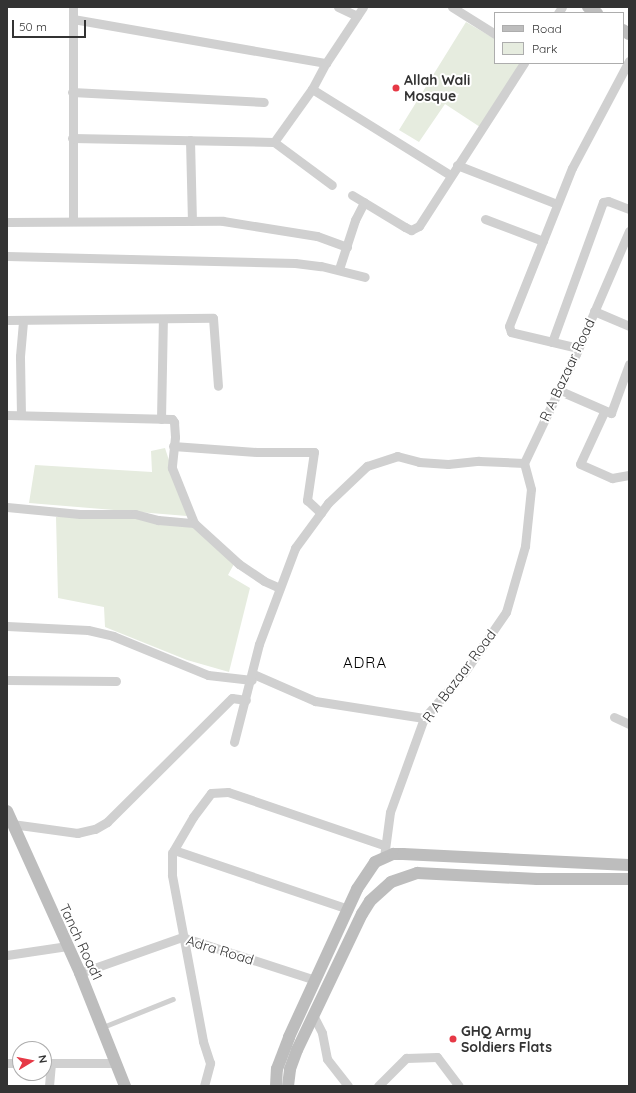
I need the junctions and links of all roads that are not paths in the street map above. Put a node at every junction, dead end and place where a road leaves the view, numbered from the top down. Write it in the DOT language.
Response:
graph roads {
  1 [pos="73,7"];
  2 [pos="338,7"];
  3 [pos="363,7"];
  4 [pos="452,7"];
  5 [pos="357,16"];
  6 [pos="73,19"];
  7 [pos="494,33"];
  8 [pos="629,61"];
  9 [pos="326,63"];
  10 [pos="523,64"];
  11 [pos="312,89"];
  12 [pos="72,92"];
  13 [pos="264,102"];
  14 [pos="72,138"];
  15 [pos="190,140"];
  16 [pos="274,142"];
  17 [pos="457,164"];
  18 [pos="450,175"];
  19 [pos="332,185"];
  20 [pos="352,195"];
  21 [pos="364,202"];
  22 [pos="557,204"];
  23 [pos="629,209"];
  24 [pos="485,219"];
  25 [pos="192,221"];
  26 [pos="7,222"];
  27 [pos="74,222"];
  28 [pos="629,231"];
  29 [pos="543,241"];
  30 [pos="347,247"];
  31 [pos="7,256"];
  32 [pos="339,269"];
  33 [pos="364,277"];
  34 [pos="594,311"];
  35 [pos="163,319"];
  36 [pos="7,320"];
  37 [pos="23,320"];
  38 [pos="629,326"];
  39 [pos="552,342"];
  40 [pos="578,348"];
  41 [pos="629,364"];
  42 [pos="218,386"];
  43 [pos="558,390"];
  44 [pos="604,412"];
  45 [pos="7,414"];
  46 [pos="21,415"];
  47 [pos="161,419"];
  48 [pos="173,446"];
  49 [pos="524,463"];
  50 [pos="629,475"];
  51 [pos="7,507"];
  52 [pos="320,513"];
  53 [pos="194,523"];
  54 [pos="280,588"];
  55 [pos="7,626"];
  56 [pos="252,677"];
  57 [pos="7,680"];
  58 [pos="116,681"];
  59 [pos="246,700"];
  60 [pos="614,717"];
  61 [pos="424,718"];
  62 [pos="629,724"];
  63 [pos="234,742"];
  64 [pos="7,811"];
  65 [pos="12,824"];
  66 [pos="174,850"];
  67 [pos="384,851"];
  68 [pos="629,865"];
  69 [pos="629,879"];
  70 [pos="348,909"];
  71 [pos="182,937"];
  72 [pos="67,946"];
  73 [pos="7,955"];
  74 [pos="80,973"];
  75 [pos="315,980"];
  76 [pos="173,998"];
  77 [pos="313,1015"];
  78 [pos="102,1028"];
  79 [pos="52,1063"];
  80 [pos="115,1063"];
  81 [pos="339,1077"];
  82 [pos="125,1086"];
  83 [pos="204,1086"];
  84 [pos="276,1086"];
  85 [pos="288,1086"];
  86 [pos="344,1086"];
  87 [pos="348,1086"];
  88 [pos="378,1086"];
  89 [pos="459,1086"];
  1 -- 6 [label="street"];
  2 -- 5 [label="street"];
  3 -- 5 [label="street"];
  4 -- 7 [label="street"];
  5 -- 9 [label="street"];
  6 -- 9 [label="street"];
  6 -- 12 [label="street"];
  8 -- 22 [label="street"];
  9 -- 11 [label="street"];
  10 -- 17 [label="street"];
  11 -- 16 [label="street"];
  11 -- 18 [label="street"];
  12 -- 13 [label="street"];
  12 -- 14 [label="street"];
  14 -- 15 [label="street"];
  14 -- 27 [label="street"];
  15 -- 16 [label="street"];
  15 -- 25 [label="street"];
  16 -- 19 [label="street"];
  17 -- 18 [label="street"];
  17 -- 22 [label="street"];
  18 -- 21 [label="street"];
  20 -- 21 [label="street"];
  21 -- 30 [label="street"];
  22 -- 29 [label="street"];
  23 -- 39 [label="street"];
  24 -- 29 [label="street"];
  25 -- 27 [label="street"];
  25 -- 30 [label="street"];
  26 -- 27 [label="street"];
  28 -- 34 [label="street, R A Bazaar Road"];
  29 -- 39 [label="street"];
  30 -- 32 [label="street"];
  31 -- 32 [label="street"];
  32 -- 33 [label="street"];
  34 -- 38 [label="street"];
  34 -- 40 [label="street, R A Bazaar Road"];
  35 -- 37 [label="street"];
  35 -- 42 [label="street"];
  35 -- 47 [label="street"];
  36 -- 37 [label="street"];
  37 -- 46 [label="street"];
  39 -- 40 [label="street"];
  40 -- 43 [label="street, R A Bazaar Road"];
  41 -- 44 [label="street"];
  43 -- 44 [label="street"];
  43 -- 49 [label="street, R A Bazaar Road"];
  44 -- 50 [label="street"];
  45 -- 46 [label="street"];
  46 -- 47 [label="street"];
  47 -- 48 [label="street"];
  48 -- 52 [label="street"];
  48 -- 53 [label="street"];
  49 -- 52 [label="street"];
  49 -- 61 [label="street, R A Bazaar Road"];
  51 -- 53 [label="street"];
  52 -- 54 [label="street"];
  53 -- 54 [label="street"];
  54 -- 56 [label="street"];
  55 -- 56 [label="street"];
  56 -- 59 [label="street"];
  56 -- 61 [label="street"];
  57 -- 58 [label="street"];
  59 -- 63 [label="street"];
  59 -- 65 [label="street"];
  60 -- 62 [label="street"];
  61 -- 67 [label="street, R A Bazaar Road"];
  64 -- 65 [label="main road, Tanch Road1"];
  65 -- 72 [label="main road, Tanch Road1"];
  66 -- 67 [label="street"];
  66 -- 70 [label="street"];
  66 -- 71 [label="street"];
  67 -- 68 [label="main road"];
  67 -- 70 [label="main road"];
  69 -- 77 [label="main road"];
  70 -- 75 [label="main road"];
  71 -- 74 [label="street, Adra Road"];
  71 -- 75 [label="street, Adra Road"];
  71 -- 83 [label="street"];
  72 -- 73 [label="street"];
  72 -- 74 [label="main road, Tanch Road1"];
  74 -- 78 [label="main road, Tanch Road1"];
  75 -- 84 [label="main road"];
  76 -- 78 [label="lane"];
  77 -- 81 [label="street"];
  77 -- 85 [label="main road"];
  78 -- 80 [label="main road, Tanch Road1"];
  79 -- 80 [label="street"];
  80 -- 82 [label="main road, Tanch Road1"];
  81 -- 86 [label="street"];
  81 -- 87 [label="street"];
  88 -- 89 [label="street"];
}
